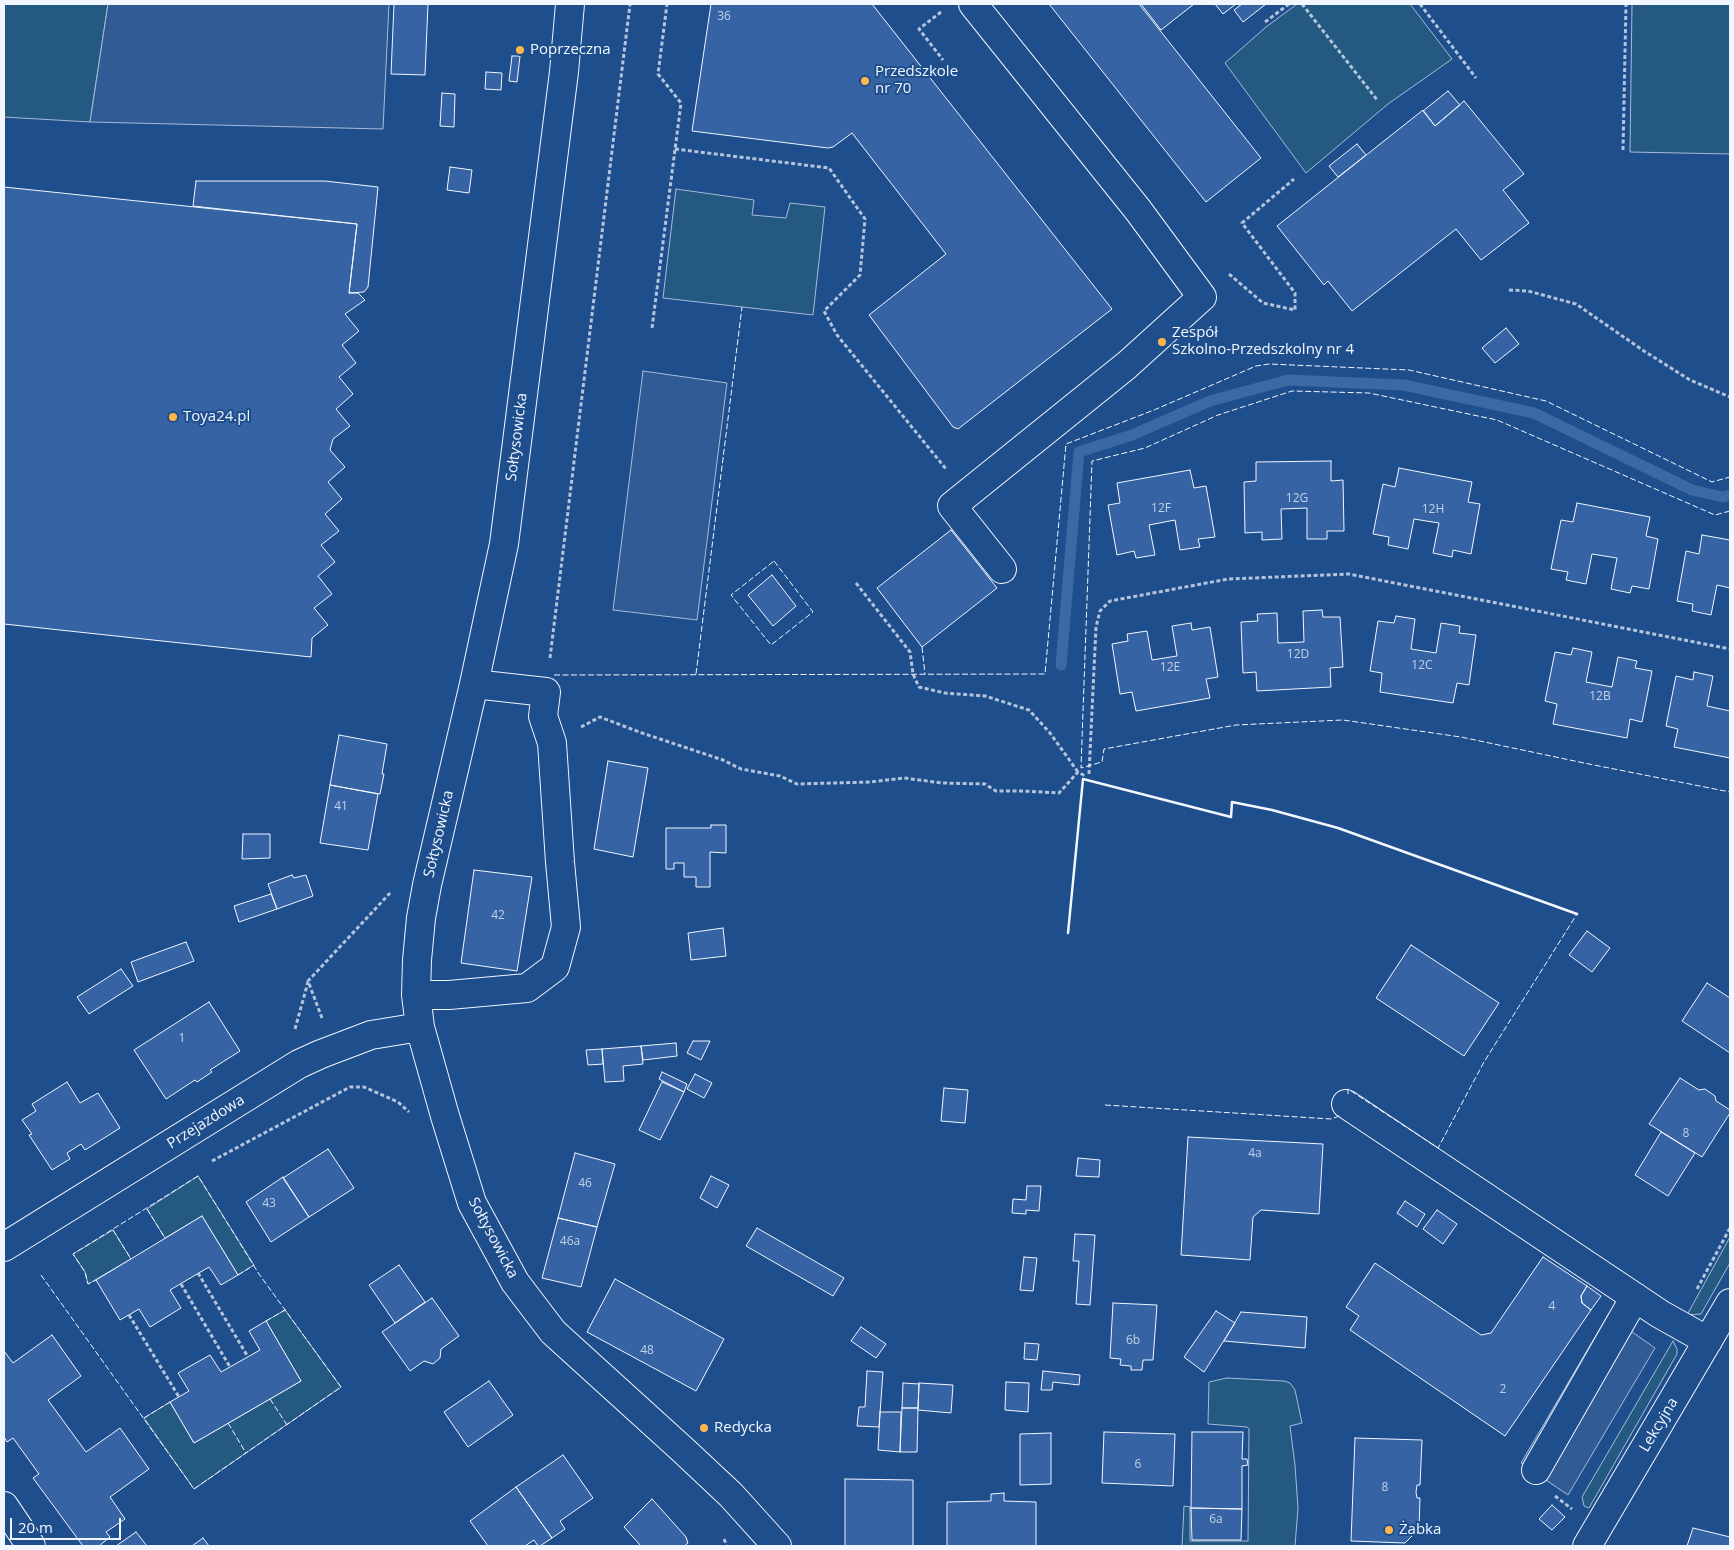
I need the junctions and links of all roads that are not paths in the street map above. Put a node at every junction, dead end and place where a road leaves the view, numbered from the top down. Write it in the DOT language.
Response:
graph roads {
  1 [pos="570,4"];
  2 [pos="973,4"];
  3 [pos="1002,569"];
  4 [pos="474,684"];
  5 [pos="416,995"];
  6 [pos="420,1026"];
  7 [pos="1346,1104"];
  8 [pos="4,1247"];
  9 [pos="1635,1297"];
  10 [pos="1730,1303"];
  11 [pos="1708,1341"];
  12 [pos="1536,1470"];
  13 [pos="4,1506"];
  14 [pos="31,1546"];
  15 [pos="776,1546"];
  16 [pos="1587,1546"];
  1 -- 4 [label="street, Sołtysowicka"];
  2 -- 3 [label="street"];
  4 -- 5 [label="street, Sołtysowicka"];
  4 -- 5 [label="street"];
  5 -- 6 [label="street, Sołtysowicka"];
  6 -- 8 [label="street, Przejazdowa"];
  6 -- 15 [label="street, Sołtysowicka"];
  7 -- 9 [label="street"];
  9 -- 11 [label="street"];
  9 -- 12 [label="street"];
  10 -- 11 [label="street, Lekcyjna"];
  11 -- 16 [label="street, Lekcyjna"];
  13 -- 14 [label="street"];
}
